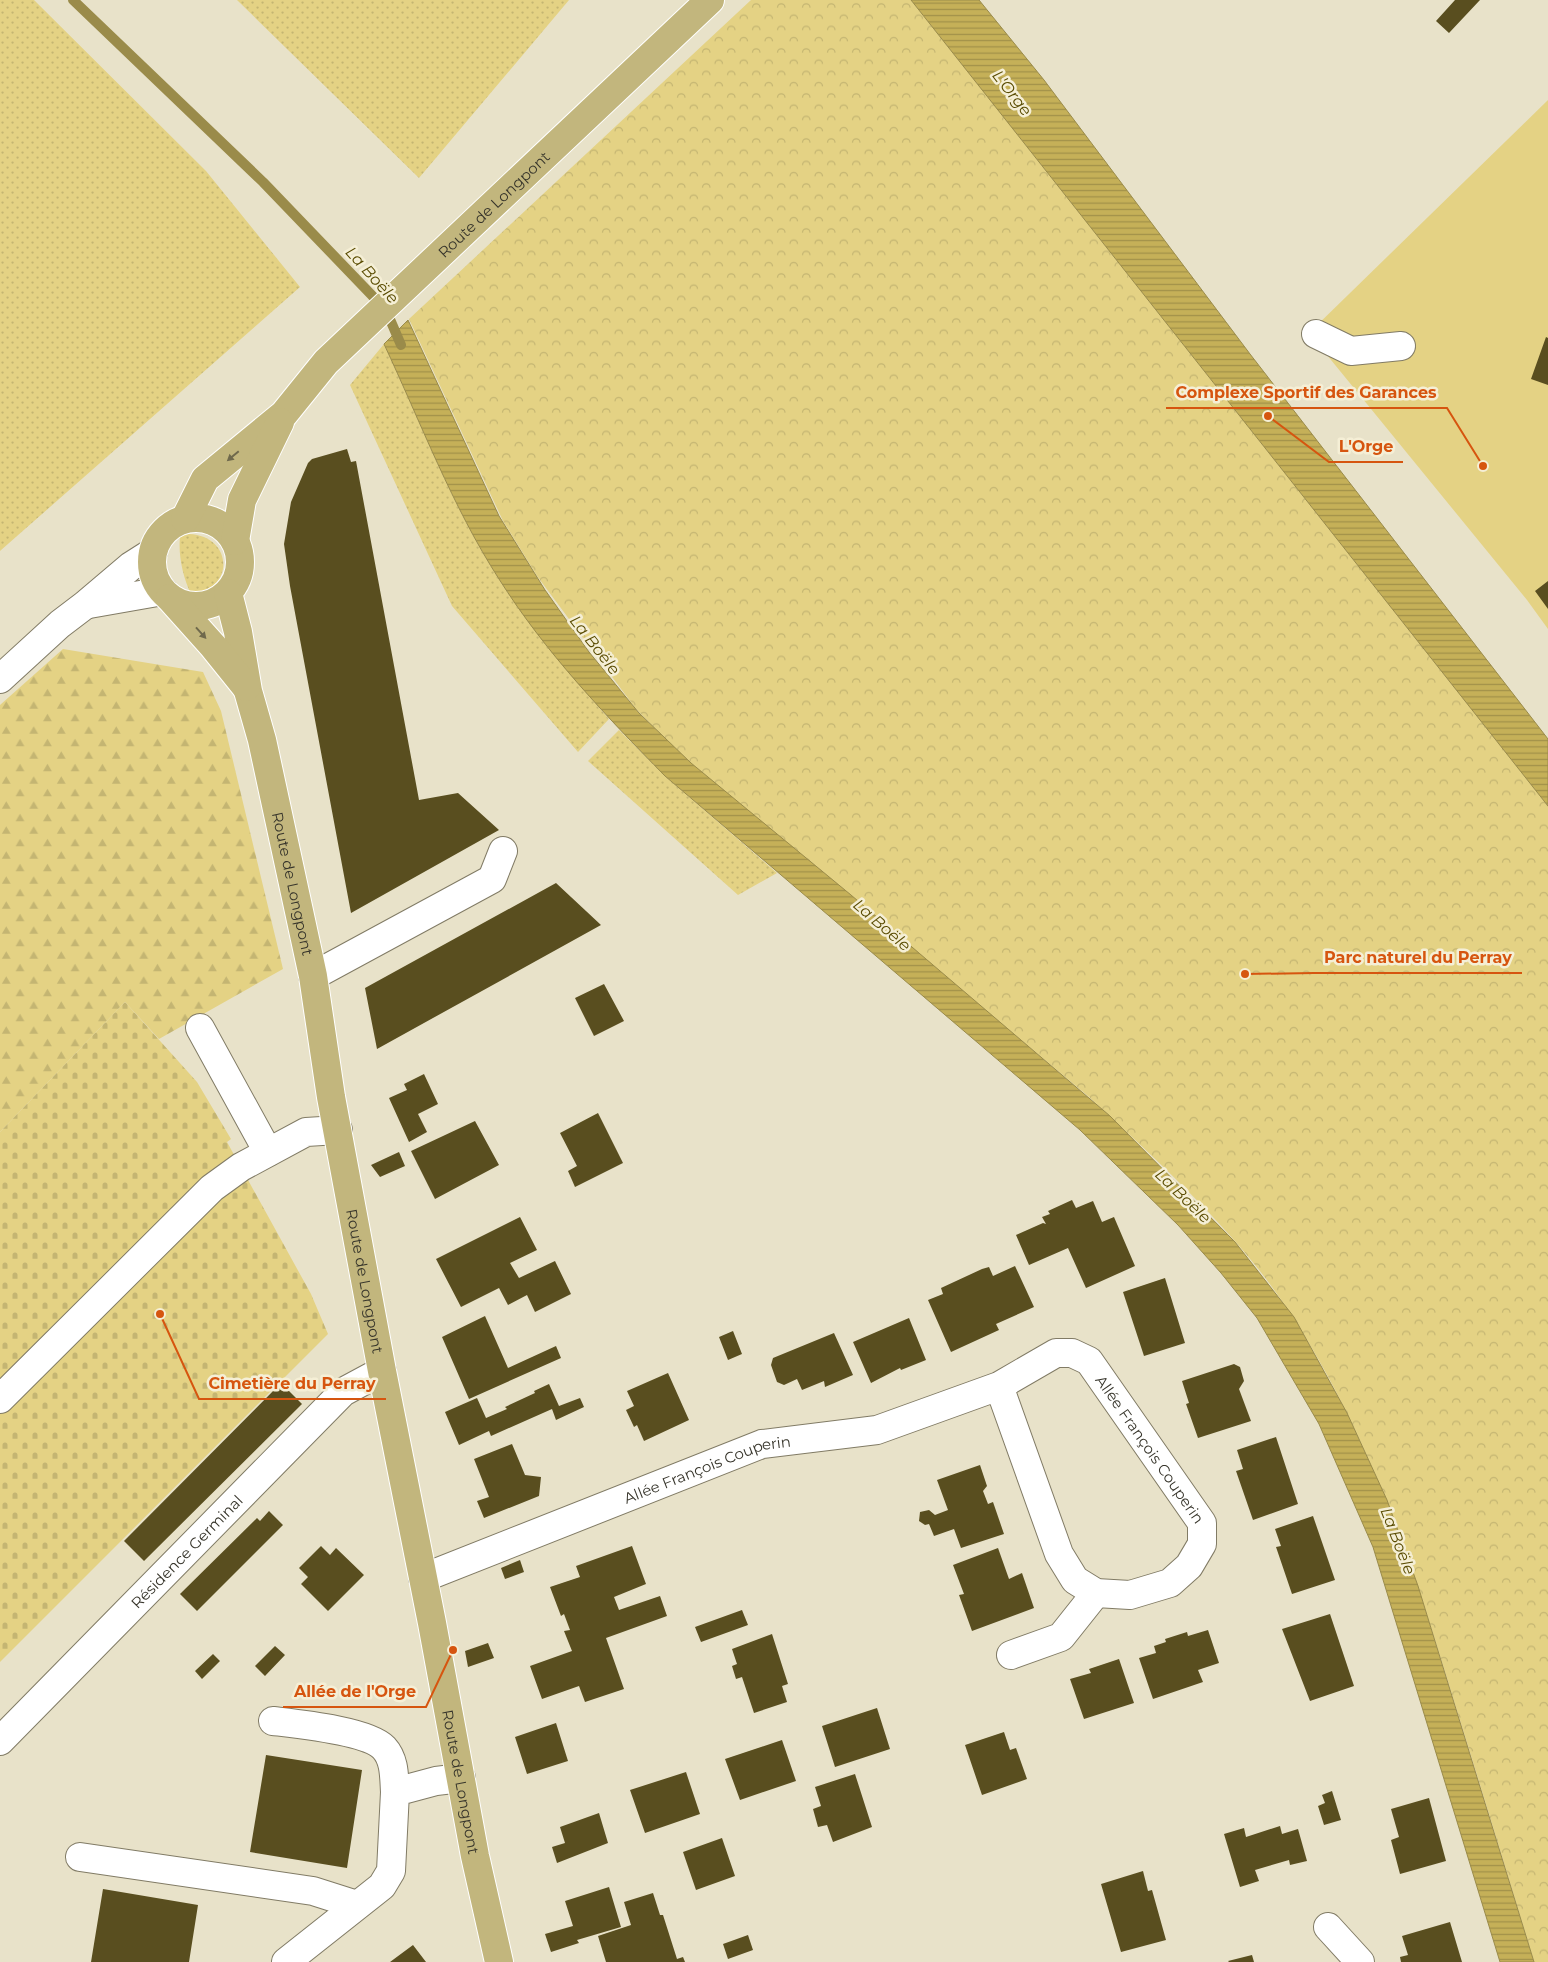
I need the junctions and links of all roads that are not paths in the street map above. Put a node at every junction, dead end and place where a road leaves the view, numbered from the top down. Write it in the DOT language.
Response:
graph roads {
  1 [pos="710,0"];
  2 [pos="1316,334"];
  3 [pos="1401,346"];
  4 [pos="284,414"];
  5 [pos="185,519"];
  6 [pos="235,541"];
  7 [pos="153,552"];
  8 [pos="228,593"];
  9 [pos="166,594"];
  10 [pos="85,605"];
  11 [pos="0,679"];
  12 [pos="248,690"];
  13 [pos="503,851"];
  14 [pos="313,976"];
  15 [pos="200,1028"];
  16 [pos="338,1130"];
  17 [pos="268,1152"];
  18 [pos="382,1371"];
  19 [pos="999,1386"];
  20 [pos="0,1399"];
  21 [pos="423,1578"];
  22 [pos="1096,1593"];
  23 [pos="1011,1655"];
  24 [pos="273,1720"];
  25 [pos="0,1741"];
  26 [pos="461,1778"];
  27 [pos="395,1792"];
  28 [pos="80,1857"];
  29 [pos="358,1905"];
  30 [pos="1328,1927"];
  31 [pos="286,1962"];
  32 [pos="499,1962"];
  33 [pos="1360,1962"];
  1 -- 4 [label="main road, Route de Longpont"];
  2 -- 3 [label="street"];
  4 -- 5 [label="main road, Route de Longpont, one-way"];
  4 -- 6 [label="main road, Route de Longpont"];
  5 -- 6 [label="main road"];
  5 -- 7 [label="main road"];
  6 -- 8 [label="main road"];
  7 -- 9 [label="main road"];
  7 -- 10 [label="street"];
  8 -- 9 [label="main road"];
  8 -- 12 [label="main road, Route de Longpont"];
  9 -- 10 [label="street"];
  9 -- 12 [label="main road, Route de Longpont, one-way"];
  10 -- 11 [label="street"];
  12 -- 14 [label="main road, Route de Longpont"];
  13 -- 14 [label="street"];
  14 -- 16 [label="main road, Route de Longpont"];
  15 -- 17 [label="street"];
  16 -- 17 [label="street"];
  16 -- 18 [label="main road, Route de Longpont"];
  17 -- 20 [label="street"];
  18 -- 21 [label="main road, Route de Longpont"];
  18 -- 25 [label="street, Résidence Germinal"];
  19 -- 21 [label="street, Allée François Couperin"];
  19 -- 22 [label="street, Allée François Couperin"];
  19 -- 22 [label="street, Allée François Couperin"];
  21 -- 26 [label="main road, Route de Longpont"];
  22 -- 23 [label="street"];
  24 -- 27 [label="street"];
  26 -- 27 [label="street"];
  26 -- 32 [label="main road, Route de Longpont"];
  27 -- 29 [label="street"];
  28 -- 29 [label="street"];
  29 -- 31 [label="street"];
  30 -- 33 [label="street"];
}
